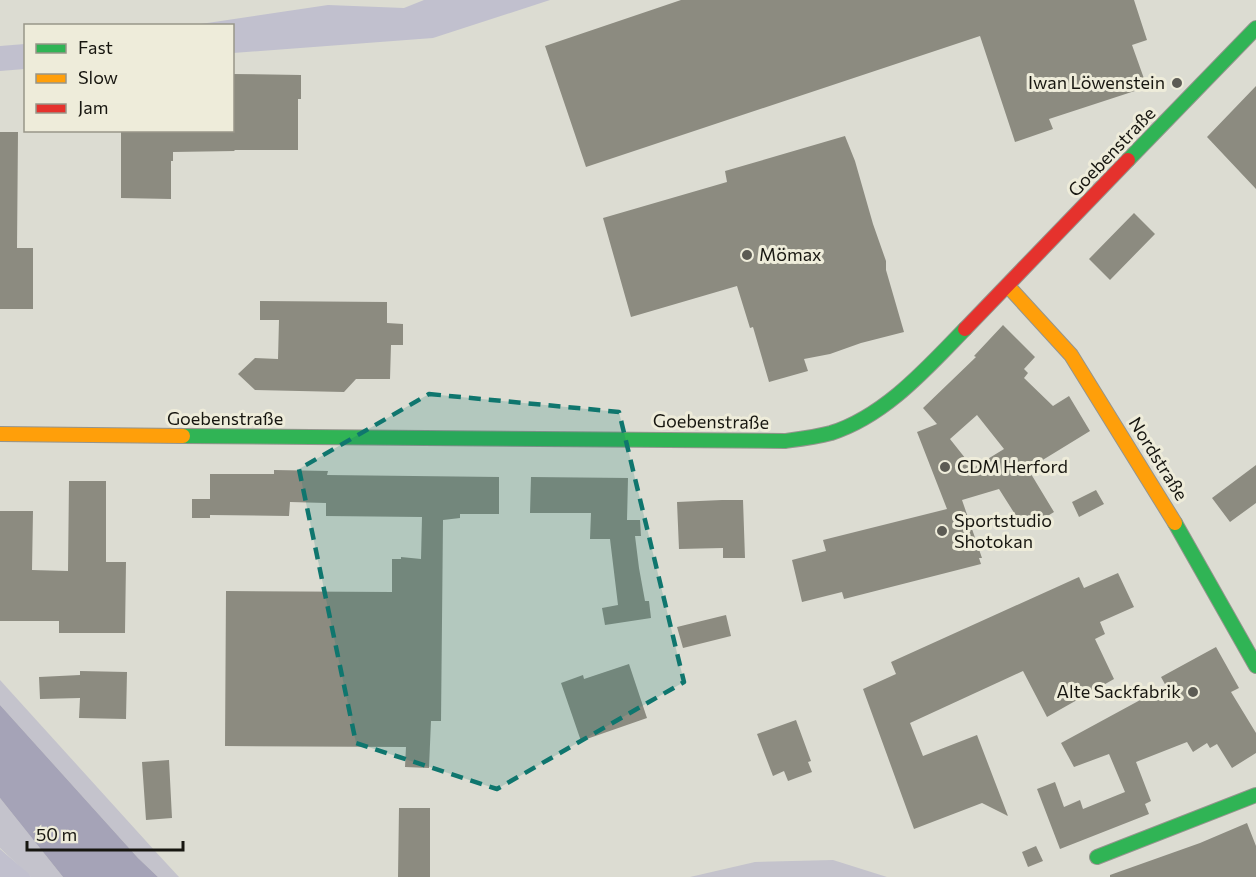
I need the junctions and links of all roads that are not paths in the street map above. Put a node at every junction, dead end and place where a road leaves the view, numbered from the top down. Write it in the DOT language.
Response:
graph roads {
  1 [pos="1256,28"];
  2 [pos="1008,286"];
  3 [pos="0,434"];
  4 [pos="1256,666"];
  5 [pos="1256,795"];
  6 [pos="1097,857"];
  1 -- 2 [label="street, Goebenstraße"];
  2 -- 3 [label="street, Goebenstraße"];
  2 -- 4 [label="street, Nordstraße"];
  5 -- 6 [label="street"];
}
